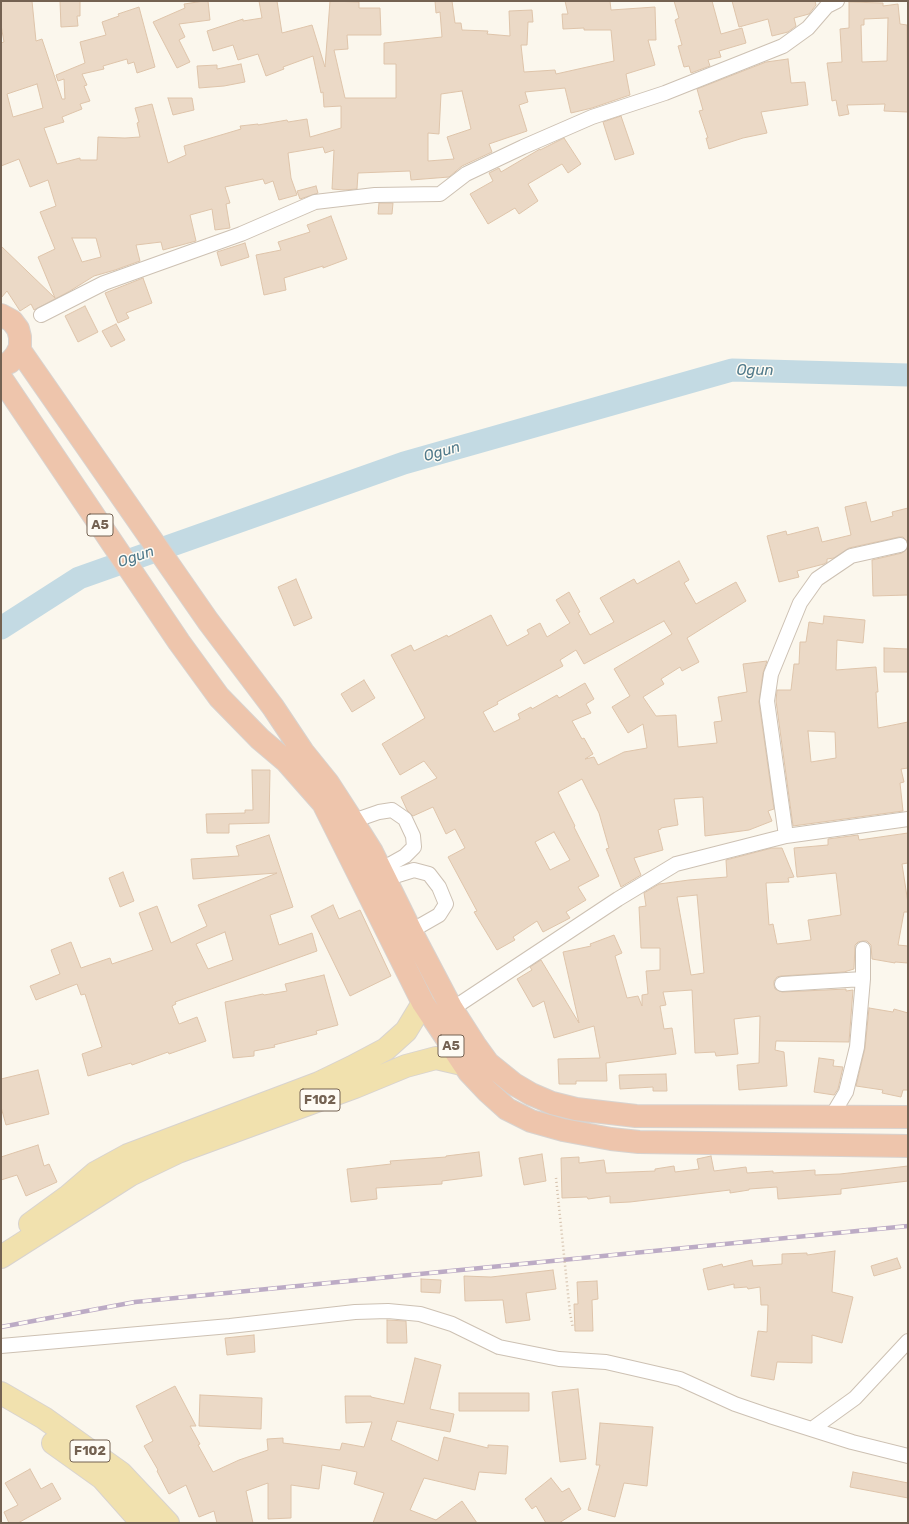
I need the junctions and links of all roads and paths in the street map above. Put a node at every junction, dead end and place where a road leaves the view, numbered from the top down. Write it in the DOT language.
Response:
graph roads {
  1 [pos="838,1"];
  2 [pos="1,315"];
  3 [pos="41,315"];
  4 [pos="19,349"];
  5 [pos="1,366"];
  6 [pos="1,378"];
  7 [pos="900,545"];
  8 [pos="908,819"];
  9 [pos="353,821"];
  10 [pos="786,836"];
  11 [pos="383,874"];
  12 [pos="411,931"];
  13 [pos="863,949"];
  14 [pos="864,979"];
  15 [pos="782,984"];
  16 [pos="423,1003"];
  17 [pos="452,1009"];
  18 [pos="462,1064"];
  19 [pos="722,1116"];
  20 [pos="832,1117"];
  21 [pos="908,1117"];
  22 [pos="724,1143"];
  23 [pos="908,1146"];
  24 [pos="556,1178"];
  25 [pos="1,1240"];
  26 [pos="1,1257"];
  27 [pos="572,1328"];
  28 [pos="908,1341"];
  29 [pos="1,1346"];
  30 [pos="1,1393"];
  31 [pos="1,1411"];
  32 [pos="812,1429"];
  33 [pos="908,1456"];
  34 [pos="142,1523"];
  35 [pos="168,1523"];
  1 -- 3 [label="street"];
  2 -- 4 [label="highway"];
  4 -- 5 [label="highway"];
  4 -- 9 [label="highway, A5"];
  6 -- 16 [label="highway, A5"];
  7 -- 10 [label="street"];
  8 -- 10 [label="street"];
  9 -- 11 [label="highway, A5"];
  9 -- 11 [label="street"];
  10 -- 17 [label="street"];
  11 -- 12 [label="highway, A5"];
  11 -- 12 [label="street"];
  12 -- 17 [label="highway, A5"];
  13 -- 14 [label="street"];
  14 -- 15 [label="street"];
  14 -- 20 [label="street"];
  16 -- 18 [label="highway, A5"];
  16 -- 25 [label="main road"];
  17 -- 19 [label="highway, A5"];
  18 -- 22 [label="highway, A5"];
  18 -- 26 [label="main road, F102"];
  19 -- 20 [label="highway, A5"];
  19 -- 22 [label="highway"];
  20 -- 21 [label="highway, A5"];
  22 -- 23 [label="highway, A5"];
  24 -- 27 [label="path, bridge"];
  28 -- 32 [label="street"];
  29 -- 32 [label="street"];
  30 -- 35 [label="main road, F102"];
  31 -- 34 [label="main road, F102"];
  32 -- 33 [label="street"];
}
